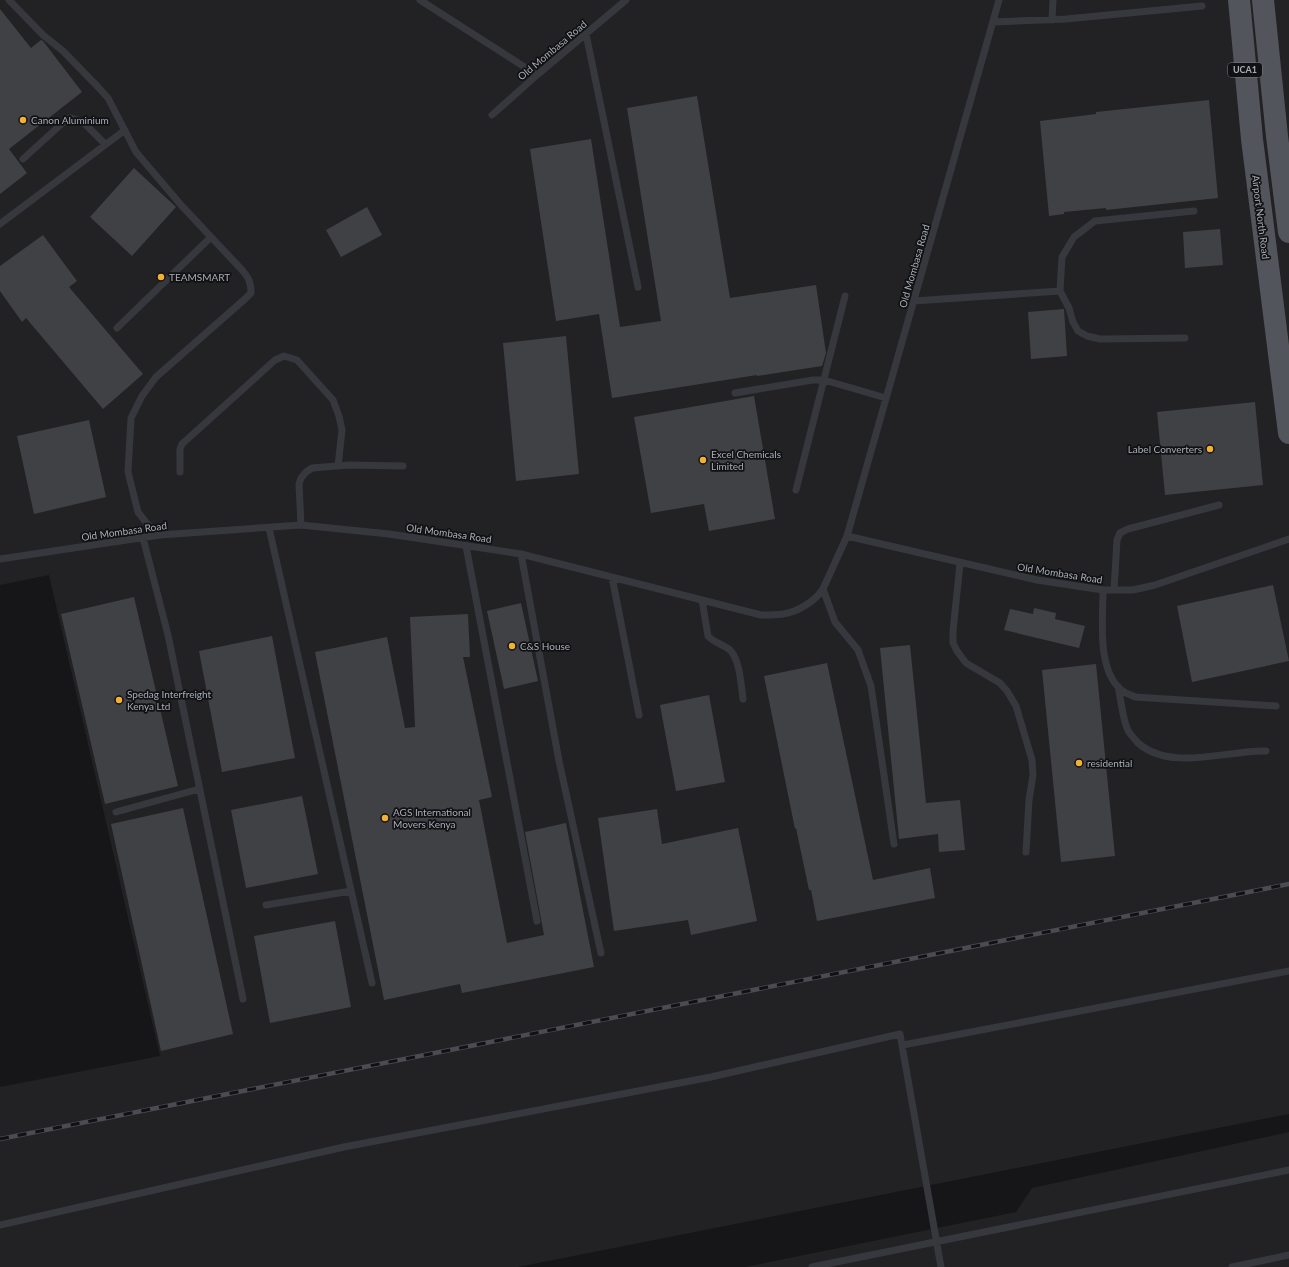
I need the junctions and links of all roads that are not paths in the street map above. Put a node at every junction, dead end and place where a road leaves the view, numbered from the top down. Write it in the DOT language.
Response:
graph roads {
  1 [pos="9,0"];
  2 [pos="420,0"];
  3 [pos="626,0"];
  4 [pos="999,0"];
  5 [pos="1053,0"];
  6 [pos="1239,0"];
  7 [pos="1267,4"];
  8 [pos="1202,6"];
  9 [pos="1052,20"];
  10 [pos="993,22"];
  11 [pos="586,34"];
  12 [pos="537,75"];
  13 [pos="492,115"];
  14 [pos="125,130"];
  15 [pos="1277,136"];
  16 [pos="1252,139"];
  17 [pos="105,144"];
  18 [pos="23,159"];
  19 [pos="1194,211"];
  20 [pos="0,224"];
  21 [pos="1289,232"];
  22 [pos="211,237"];
  23 [pos="638,287"];
  24 [pos="1060,291"];
  25 [pos="845,296"];
  26 [pos="914,301"];
  27 [pos="117,328"];
  28 [pos="1184,338"];
  29 [pos="824,380"];
  30 [pos="735,393"];
  31 [pos="886,398"];
  32 [pos="1289,433"];
  33 [pos="338,466"];
  34 [pos="403,466"];
  35 [pos="180,472"];
  36 [pos="796,490"];
  37 [pos="1219,505"];
  38 [pos="301,525"];
  39 [pos="269,528"];
  40 [pos="160,535"];
  41 [pos="847,536"];
  42 [pos="143,538"];
  43 [pos="1289,539"];
  44 [pos="466,546"];
  45 [pos="521,554"];
  46 [pos="0,560"];
  47 [pos="960,564"];
  48 [pos="612,577"];
  49 [pos="823,589"];
  50 [pos="1103,590"];
  51 [pos="1114,590"];
  52 [pos="702,600"];
  53 [pos="1118,686"];
  54 [pos="743,699"];
  55 [pos="1276,706"];
  56 [pos="639,715"];
  57 [pos="1266,751"];
  58 [pos="199,789"];
  59 [pos="116,812"];
  60 [pos="894,844"];
  61 [pos="1026,852"];
  62 [pos="351,891"];
  63 [pos="266,905"];
  64 [pos="537,921"];
  65 [pos="601,953"];
  66 [pos="1289,970"];
  67 [pos="372,983"];
  68 [pos="243,999"];
  69 [pos="902,1045"];
  70 [pos="1289,1170"];
  71 [pos="0,1225"];
  72 [pos="937,1242"];
  73 [pos="1289,1255"];
  74 [pos="812,1267"];
  75 [pos="941,1267"];
  76 [pos="1232,1267"];
  1 -- 14 [label="lane"];
  2 -- 12 [label="lane"];
  3 -- 11 [label="lane, Old Mombasa Road"];
  4 -- 10 [label="lane, Old Mombasa Road"];
  5 -- 9 [label="lane"];
  6 -- 16 [label="main road, Airport North Road / UCA1"];
  7 -- 15 [label="main road, UCA1"];
  8 -- 9 [label="lane"];
  9 -- 10 [label="lane"];
  10 -- 26 [label="lane, Old Mombasa Road"];
  11 -- 12 [label="lane, Old Mombasa Road"];
  11 -- 23 [label="lane"];
  12 -- 13 [label="lane, Old Mombasa Road"];
  14 -- 17 [label="lane"];
  14 -- 22 [label="lane"];
  15 -- 16 [label="main road"];
  15 -- 21 [label="main road, UCA1"];
  16 -- 32 [label="main road, Airport North Road / UCA1"];
  17 -- 18 [label="lane"];
  17 -- 20 [label="lane"];
  19 -- 24 [label="lane"];
  22 -- 27 [label="lane"];
  22 -- 40 [label="lane"];
  24 -- 26 [label="lane"];
  24 -- 28 [label="lane"];
  25 -- 29 [label="lane"];
  26 -- 31 [label="lane, Old Mombasa Road"];
  29 -- 30 [label="lane"];
  29 -- 31 [label="lane"];
  29 -- 36 [label="lane"];
  31 -- 41 [label="lane, Old Mombasa Road"];
  33 -- 34 [label="lane"];
  33 -- 35 [label="lane"];
  33 -- 38 [label="lane"];
  37 -- 51 [label="lane"];
  38 -- 39 [label="lane, Old Mombasa Road"];
  38 -- 44 [label="lane, Old Mombasa Road"];
  39 -- 40 [label="lane, Old Mombasa Road"];
  39 -- 62 [label="lane"];
  40 -- 42 [label="lane, Old Mombasa Road"];
  41 -- 47 [label="lane, Old Mombasa Road"];
  41 -- 49 [label="lane, Old Mombasa Road"];
  42 -- 46 [label="lane, Old Mombasa Road"];
  42 -- 58 [label="lane"];
  43 -- 51 [label="lane, Old Mombasa Road"];
  44 -- 45 [label="lane, Old Mombasa Road"];
  44 -- 64 [label="lane"];
  45 -- 48 [label="lane, Old Mombasa Road"];
  45 -- 65 [label="lane"];
  47 -- 50 [label="lane, Old Mombasa Road"];
  47 -- 61 [label="lane"];
  48 -- 52 [label="lane, Old Mombasa Road"];
  48 -- 56 [label="lane"];
  49 -- 52 [label="lane, Old Mombasa Road"];
  49 -- 60 [label="lane"];
  50 -- 51 [label="lane, Old Mombasa Road"];
  50 -- 53 [label="lane"];
  52 -- 54 [label="lane"];
  53 -- 55 [label="lane"];
  53 -- 57 [label="lane"];
  58 -- 59 [label="lane"];
  58 -- 68 [label="lane"];
  62 -- 63 [label="lane"];
  62 -- 67 [label="lane"];
  66 -- 69 [label="lane"];
  69 -- 71 [label="lane"];
  69 -- 72 [label="lane"];
  70 -- 72 [label="lane"];
  72 -- 74 [label="lane"];
  72 -- 75 [label="lane"];
  73 -- 76 [label="lane"];
}
